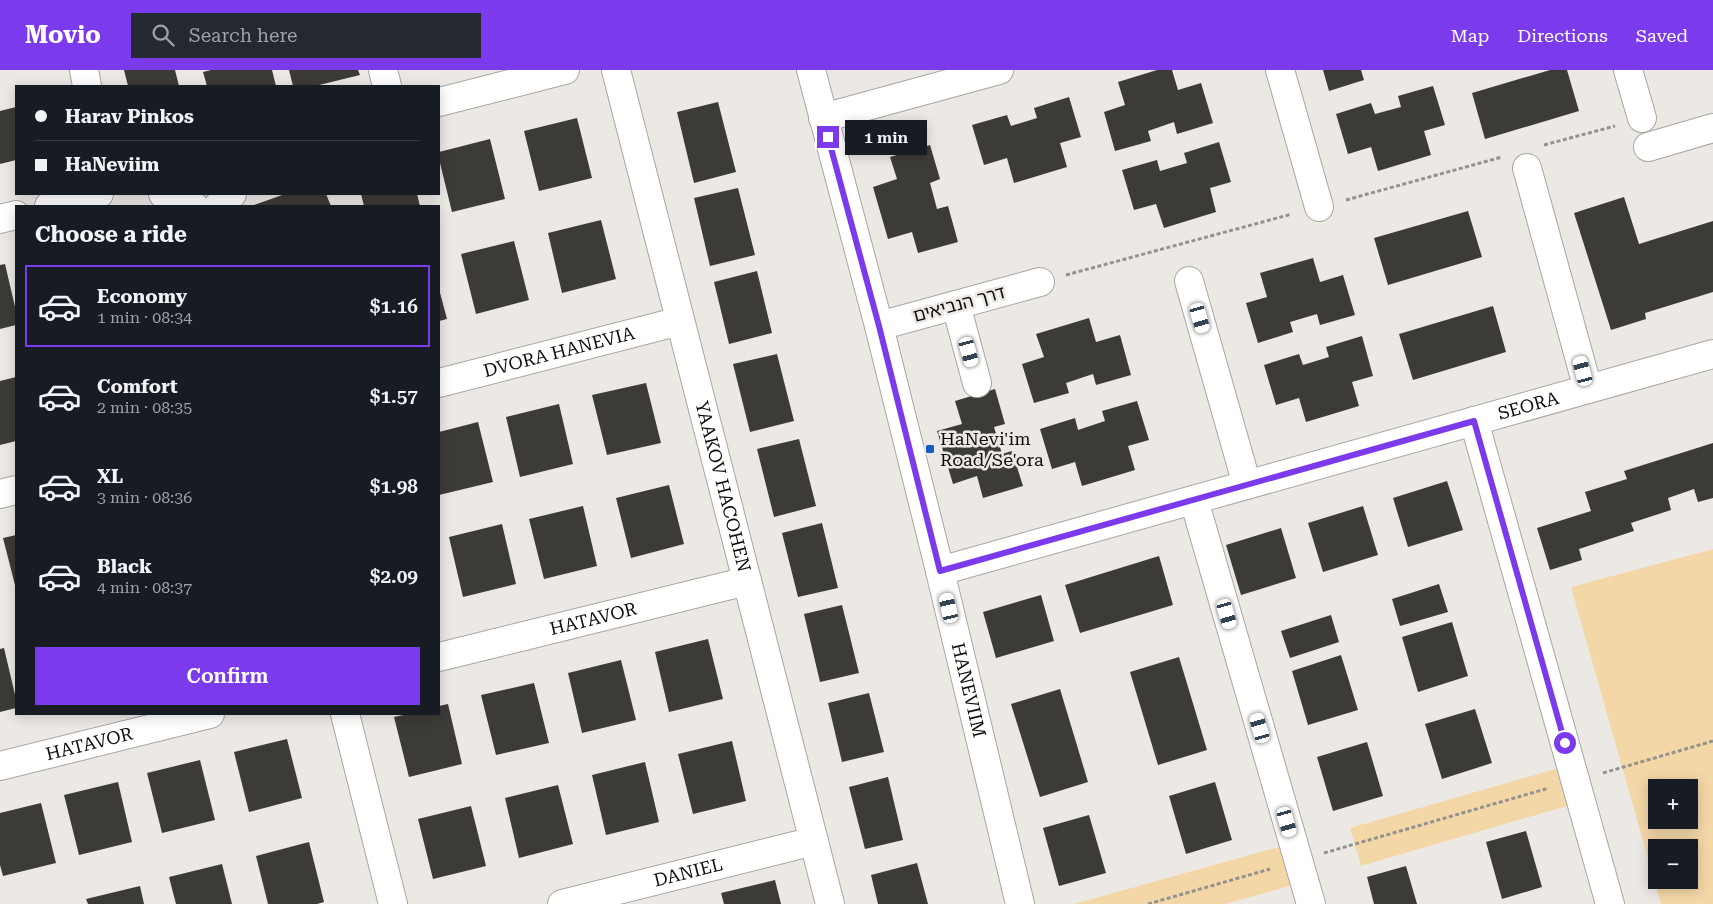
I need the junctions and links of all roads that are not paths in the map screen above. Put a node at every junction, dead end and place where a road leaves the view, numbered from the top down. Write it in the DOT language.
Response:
graph roads {
  1 [pos="84,70"];
  2 [pos="383,70"];
  3 [pos="565,70"];
  4 [pos="616,70"];
  5 [pos="811,70"];
  6 [pos="999,70"];
  7 [pos="1280,70"];
  8 [pos="1628,70"];
  9 [pos="87,85"];
  10 [pos="387,85"];
  11 [pos="440,102"];
  12 [pos="823,118"];
  13 [pos="1642,118"];
  14 [pos="1713,128"];
  15 [pos="1648,147"];
  16 [pos="1527,168"];
  17 [pos="95,195"];
  18 [pos="166,195"];
  19 [pos="231,195"];
  20 [pos="53,205"];
  21 [pos="191,205"];
  22 [pos="219,205"];
  23 [pos="1319,207"];
  24 [pos="15,214"];
  25 [pos="0,219"];
  26 [pos="1189,281"];
  27 [pos="1040,282"];
  28 [pos="956,305"];
  29 [pos="680,321"];
  30 [pos="879,326"];
  31 [pos="1713,354"];
  32 [pos="440,383"];
  33 [pos="977,383"];
  34 [pos="1588,389"];
  35 [pos="1474,421"];
  36 [pos="1247,485"];
  37 [pos="15,490"];
  38 [pos="0,494"];
  39 [pos="1194,500"];
  40 [pos="940,571"];
  41 [pos="747,581"];
  42 [pos="440,657"];
  43 [pos="206,715"];
  44 [pos="345,715"];
  45 [pos="0,766"];
  46 [pos="814,841"];
  47 [pos="394,904"];
  48 [pos="562,904"];
  49 [pos="830,904"];
  50 [pos="1020,904"];
  51 [pos="1311,904"];
  52 [pos="1610,904"];
  1 -- 9 [label="street"];
  2 -- 10 [label="street"];
  3 -- 11 [label="street"];
  4 -- 29 [label="street, YAAKOV HACOHEN"];
  5 -- 12 [label="street, HANEVIIM"];
  6 -- 12 [label="street"];
  7 -- 23 [label="street"];
  8 -- 13 [label="street"];
  12 -- 30 [label="street, HANEVIIM"];
  14 -- 15 [label="street"];
  16 -- 34 [label="street"];
  17 -- 20 [label="street"];
  18 -- 21 [label="street"];
  19 -- 22 [label="street"];
  24 -- 25 [label="street"];
  26 -- 36 [label="street"];
  27 -- 28 [label="street, דרך הנביאים"];
  28 -- 30 [label="street, דרך הנביאים"];
  28 -- 33 [label="street"];
  29 -- 32 [label="street, DVORA HANEVIA"];
  29 -- 41 [label="street, YAAKOV HACOHEN"];
  30 -- 40 [label="street, HANEVIIM"];
  31 -- 34 [label="street, SEORA"];
  34 -- 35 [label="street, SEORA"];
  35 -- 36 [label="street, SEORA"];
  35 -- 52 [label="street"];
  36 -- 39 [label="street, SEORA"];
  37 -- 38 [label="street"];
  39 -- 40 [label="street, SEORA"];
  39 -- 51 [label="street"];
  40 -- 50 [label="street, HANEVIIM"];
  41 -- 42 [label="street, HATAVOR"];
  41 -- 46 [label="street, YAAKOV HACOHEN"];
  43 -- 45 [label="street, HATAVOR"];
  44 -- 47 [label="street"];
  46 -- 48 [label="street, DANIEL"];
  46 -- 49 [label="street, YAAKOV HACOHEN"];
}
